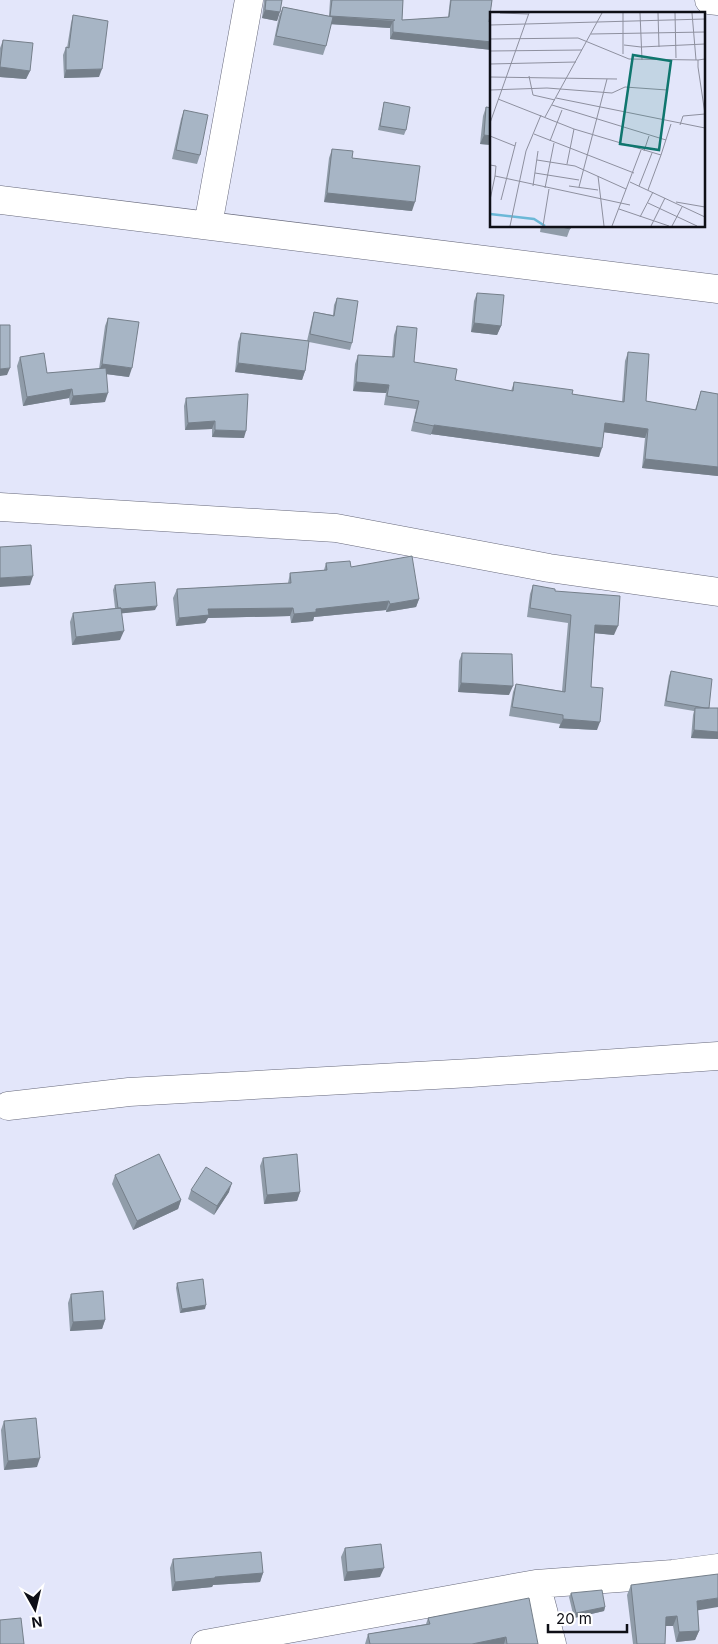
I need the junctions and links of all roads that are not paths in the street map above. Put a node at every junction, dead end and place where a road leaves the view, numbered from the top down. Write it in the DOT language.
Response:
graph roads {
  1 [pos="249,0"];
  2 [pos="709,0"];
  3 [pos="718,1"];
  4 [pos="0,200"];
  5 [pos="208,225"];
  6 [pos="718,289"];
  7 [pos="0,507"];
  8 [pos="718,592"];
  9 [pos="718,1056"];
  10 [pos="8,1106"];
  11 [pos="718,1568"];
  12 [pos="536,1584"];
  13 [pos="205,1644"];
  14 [pos="552,1644"];
  1 -- 5 [label="street"];
  2 -- 3 [label="street"];
  4 -- 5 [label="street"];
  5 -- 6 [label="street"];
  7 -- 8 [label="street"];
  9 -- 10 [label="street"];
  11 -- 12 [label="street"];
  12 -- 13 [label="street"];
  12 -- 14 [label="street"];
}
